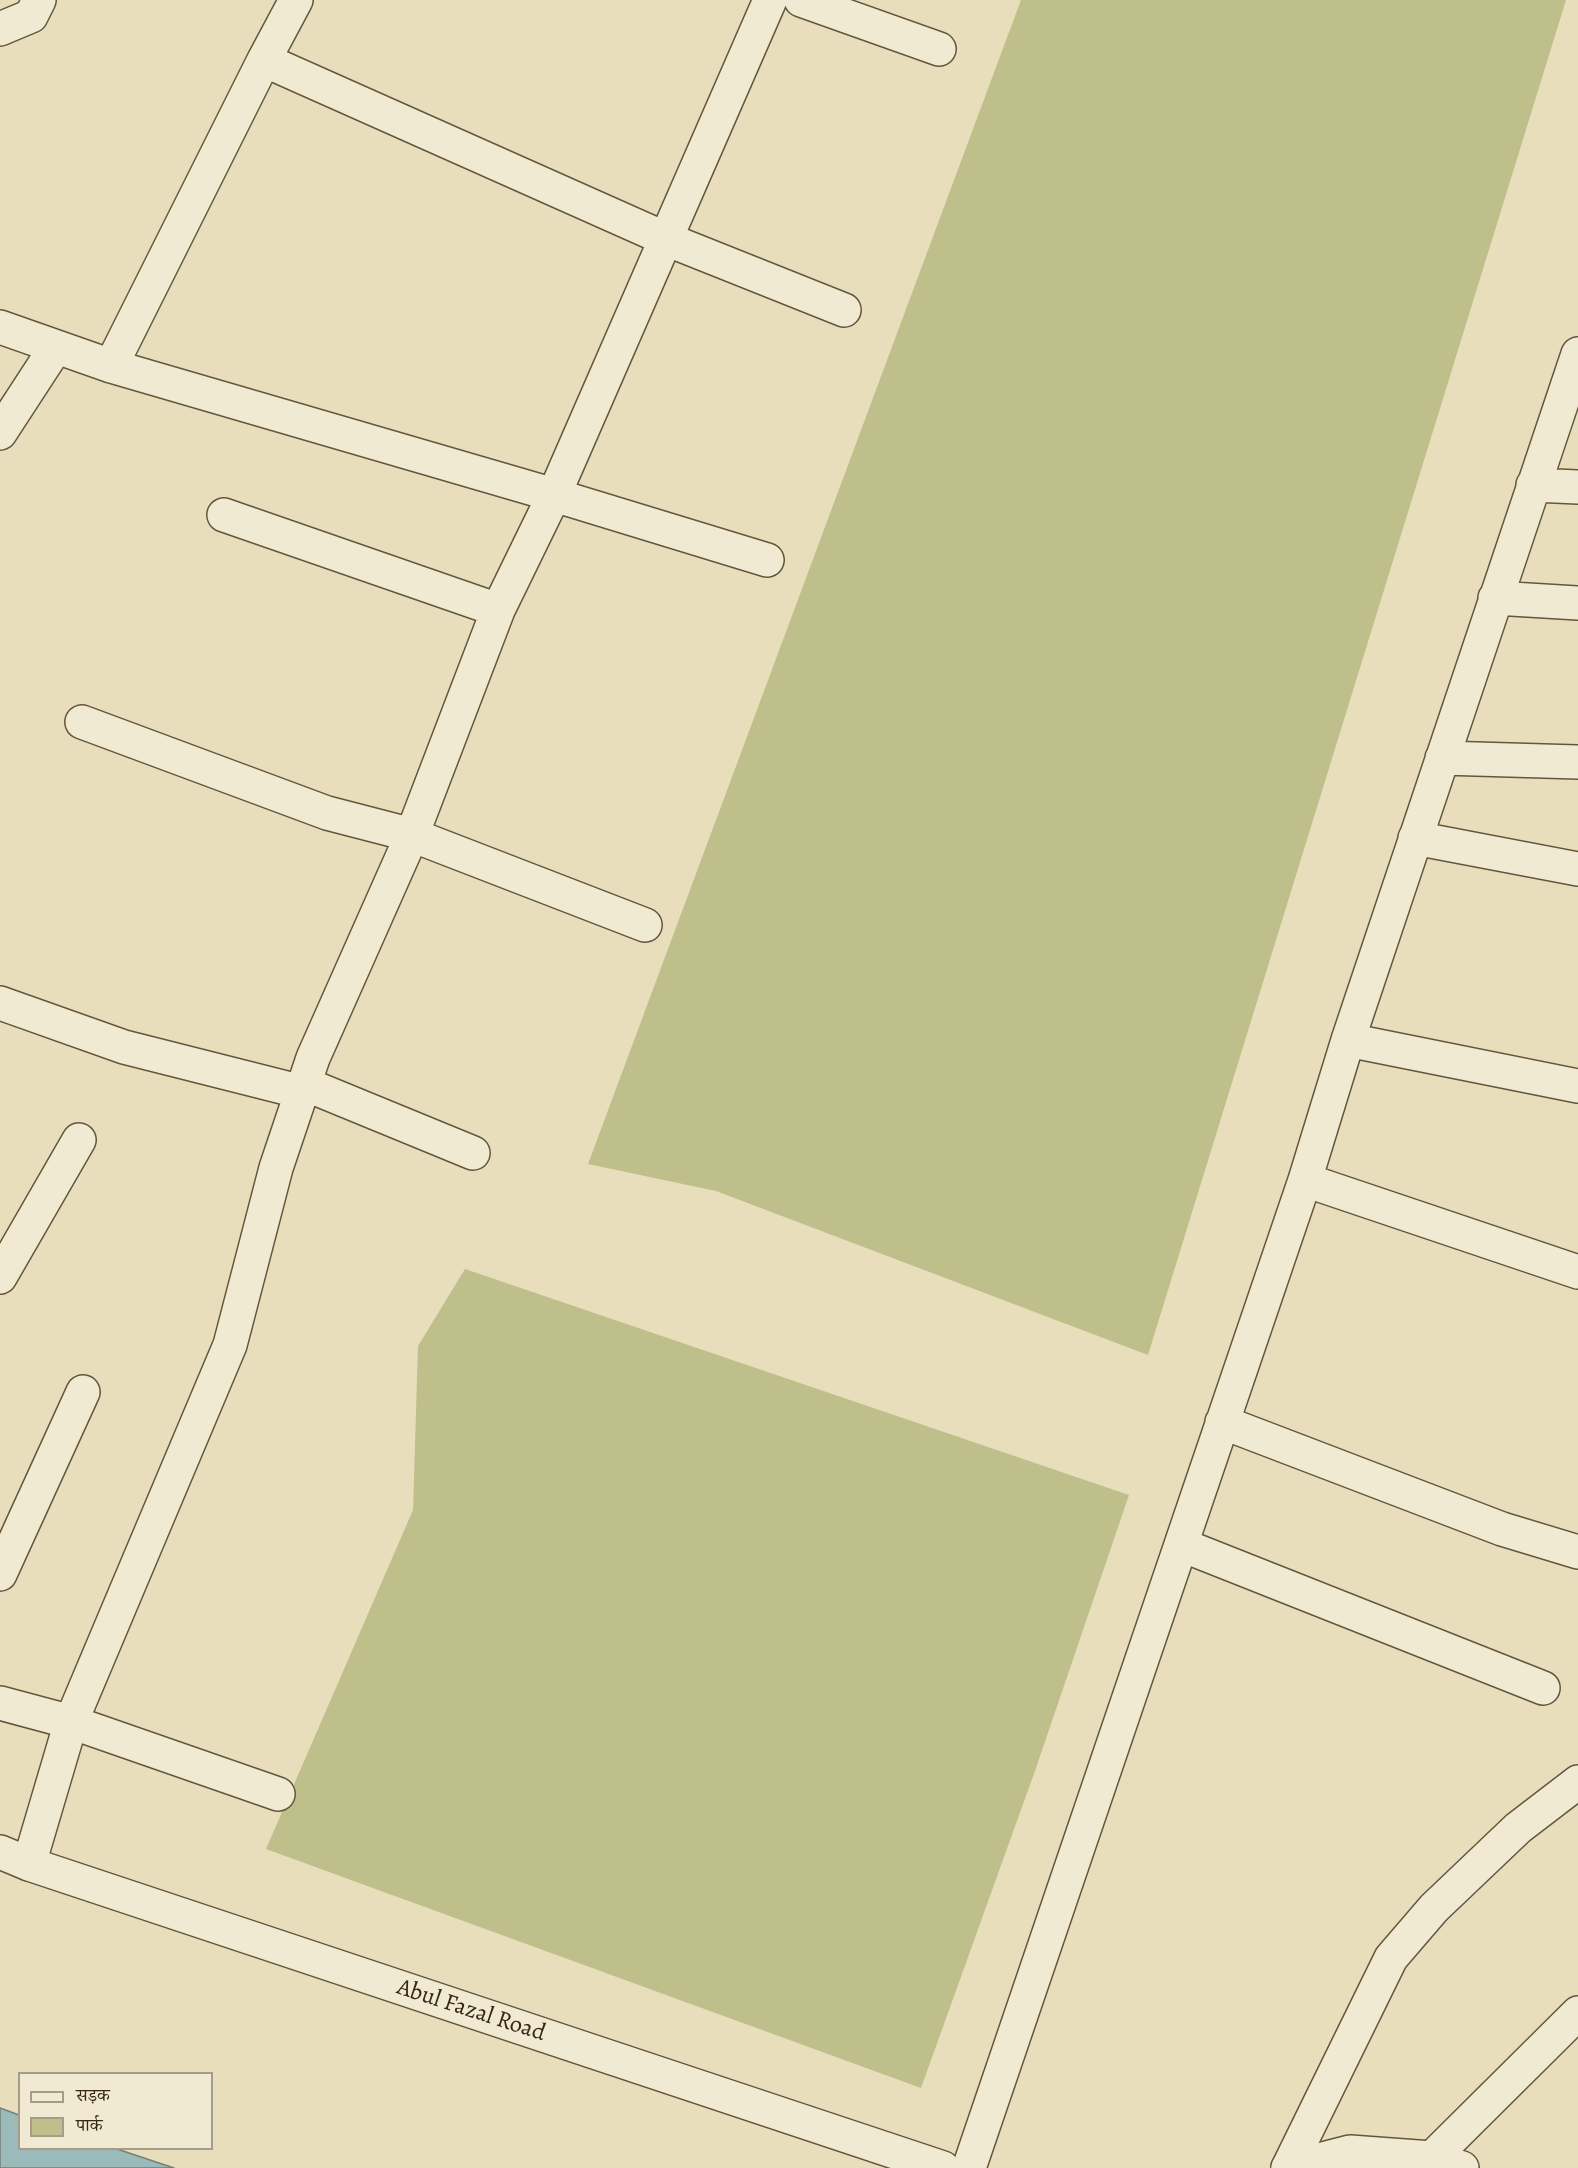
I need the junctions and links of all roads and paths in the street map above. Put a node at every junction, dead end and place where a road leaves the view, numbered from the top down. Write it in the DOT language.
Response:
graph roads {
  1 [pos="296,0"];
  2 [pos="770,0"];
  3 [pos="801,0"];
  4 [pos="26,5"];
  5 [pos="0,29"];
  6 [pos="939,49"];
  7 [pos="264,60"];
  8 [pos="666,239"];
  9 [pos="844,310"];
  10 [pos="0,327"];
  11 [pos="56,347"];
  12 [pos="1578,354"];
  13 [pos="111,366"];
  14 [pos="0,433"];
  15 [pos="1533,485"];
  16 [pos="1578,487"];
  17 [pos="554,495"];
  18 [pos="224,515"];
  19 [pos="767,560"];
  20 [pos="1495,597"];
  21 [pos="1578,603"];
  22 [pos="498,610"];
  23 [pos="82,722"];
  24 [pos="1442,758"];
  25 [pos="1578,762"];
  26 [pos="412,835"];
  27 [pos="1415,838"];
  28 [pos="1578,869"];
  29 [pos="645,925"];
  30 [pos="0,1003"];
  31 [pos="1348,1040"];
  32 [pos="1578,1086"];
  33 [pos="303,1088"];
  34 [pos="79,1140"];
  35 [pos="473,1153"];
  36 [pos="1305,1180"];
  37 [pos="1578,1272"];
  38 [pos="0,1277"];
  39 [pos="83,1392"];
  40 [pos="1222,1422"];
  41 [pos="1182,1545"];
  42 [pos="1578,1552"];
  43 [pos="0,1574"];
  44 [pos="1543,1688"];
  45 [pos="0,1703"];
  46 [pos="71,1722"];
  47 [pos="1578,1782"];
  48 [pos="278,1794"];
  49 [pos="14,1858"];
  50 [pos="1578,2013"];
  51 [pos="1447,2163"];
  52 [pos="943,2168"];
  53 [pos="969,2168"];
  54 [pos="1288,2168"];
  1 -- 7 [label="street"];
  2 -- 8 [label="street"];
  3 -- 6 [label="street"];
  4 -- 5 [label="street"];
  7 -- 8 [label="street"];
  7 -- 13 [label="street"];
  8 -- 9 [label="street"];
  8 -- 17 [label="street"];
  10 -- 11 [label="street"];
  11 -- 13 [label="street"];
  11 -- 14 [label="street"];
  12 -- 15 [label="street"];
  13 -- 17 [label="street"];
  15 -- 16 [label="street"];
  15 -- 20 [label="street"];
  17 -- 19 [label="street"];
  17 -- 22 [label="street"];
  18 -- 22 [label="street"];
  20 -- 21 [label="street"];
  20 -- 24 [label="street"];
  22 -- 26 [label="street"];
  23 -- 26 [label="street"];
  24 -- 25 [label="street"];
  24 -- 27 [label="street"];
  26 -- 29 [label="street"];
  26 -- 33 [label="street"];
  27 -- 28 [label="street"];
  27 -- 31 [label="street"];
  30 -- 33 [label="street"];
  31 -- 32 [label="street"];
  31 -- 36 [label="street"];
  33 -- 35 [label="street"];
  33 -- 46 [label="street"];
  34 -- 38 [label="street"];
  36 -- 37 [label="street"];
  36 -- 40 [label="street"];
  39 -- 43 [label="street"];
  40 -- 41 [label="street"];
  40 -- 42 [label="street"];
  41 -- 44 [label="street"];
  41 -- 53 [label="street"];
  45 -- 46 [label="street"];
  46 -- 48 [label="street"];
  46 -- 49 [label="street"];
  47 -- 54 [label="street"];
  49 -- 52 [label="street, Abul Fazal Road"];
  50 -- 51 [label="street"];
  51 -- 54 [label="street"];
}
